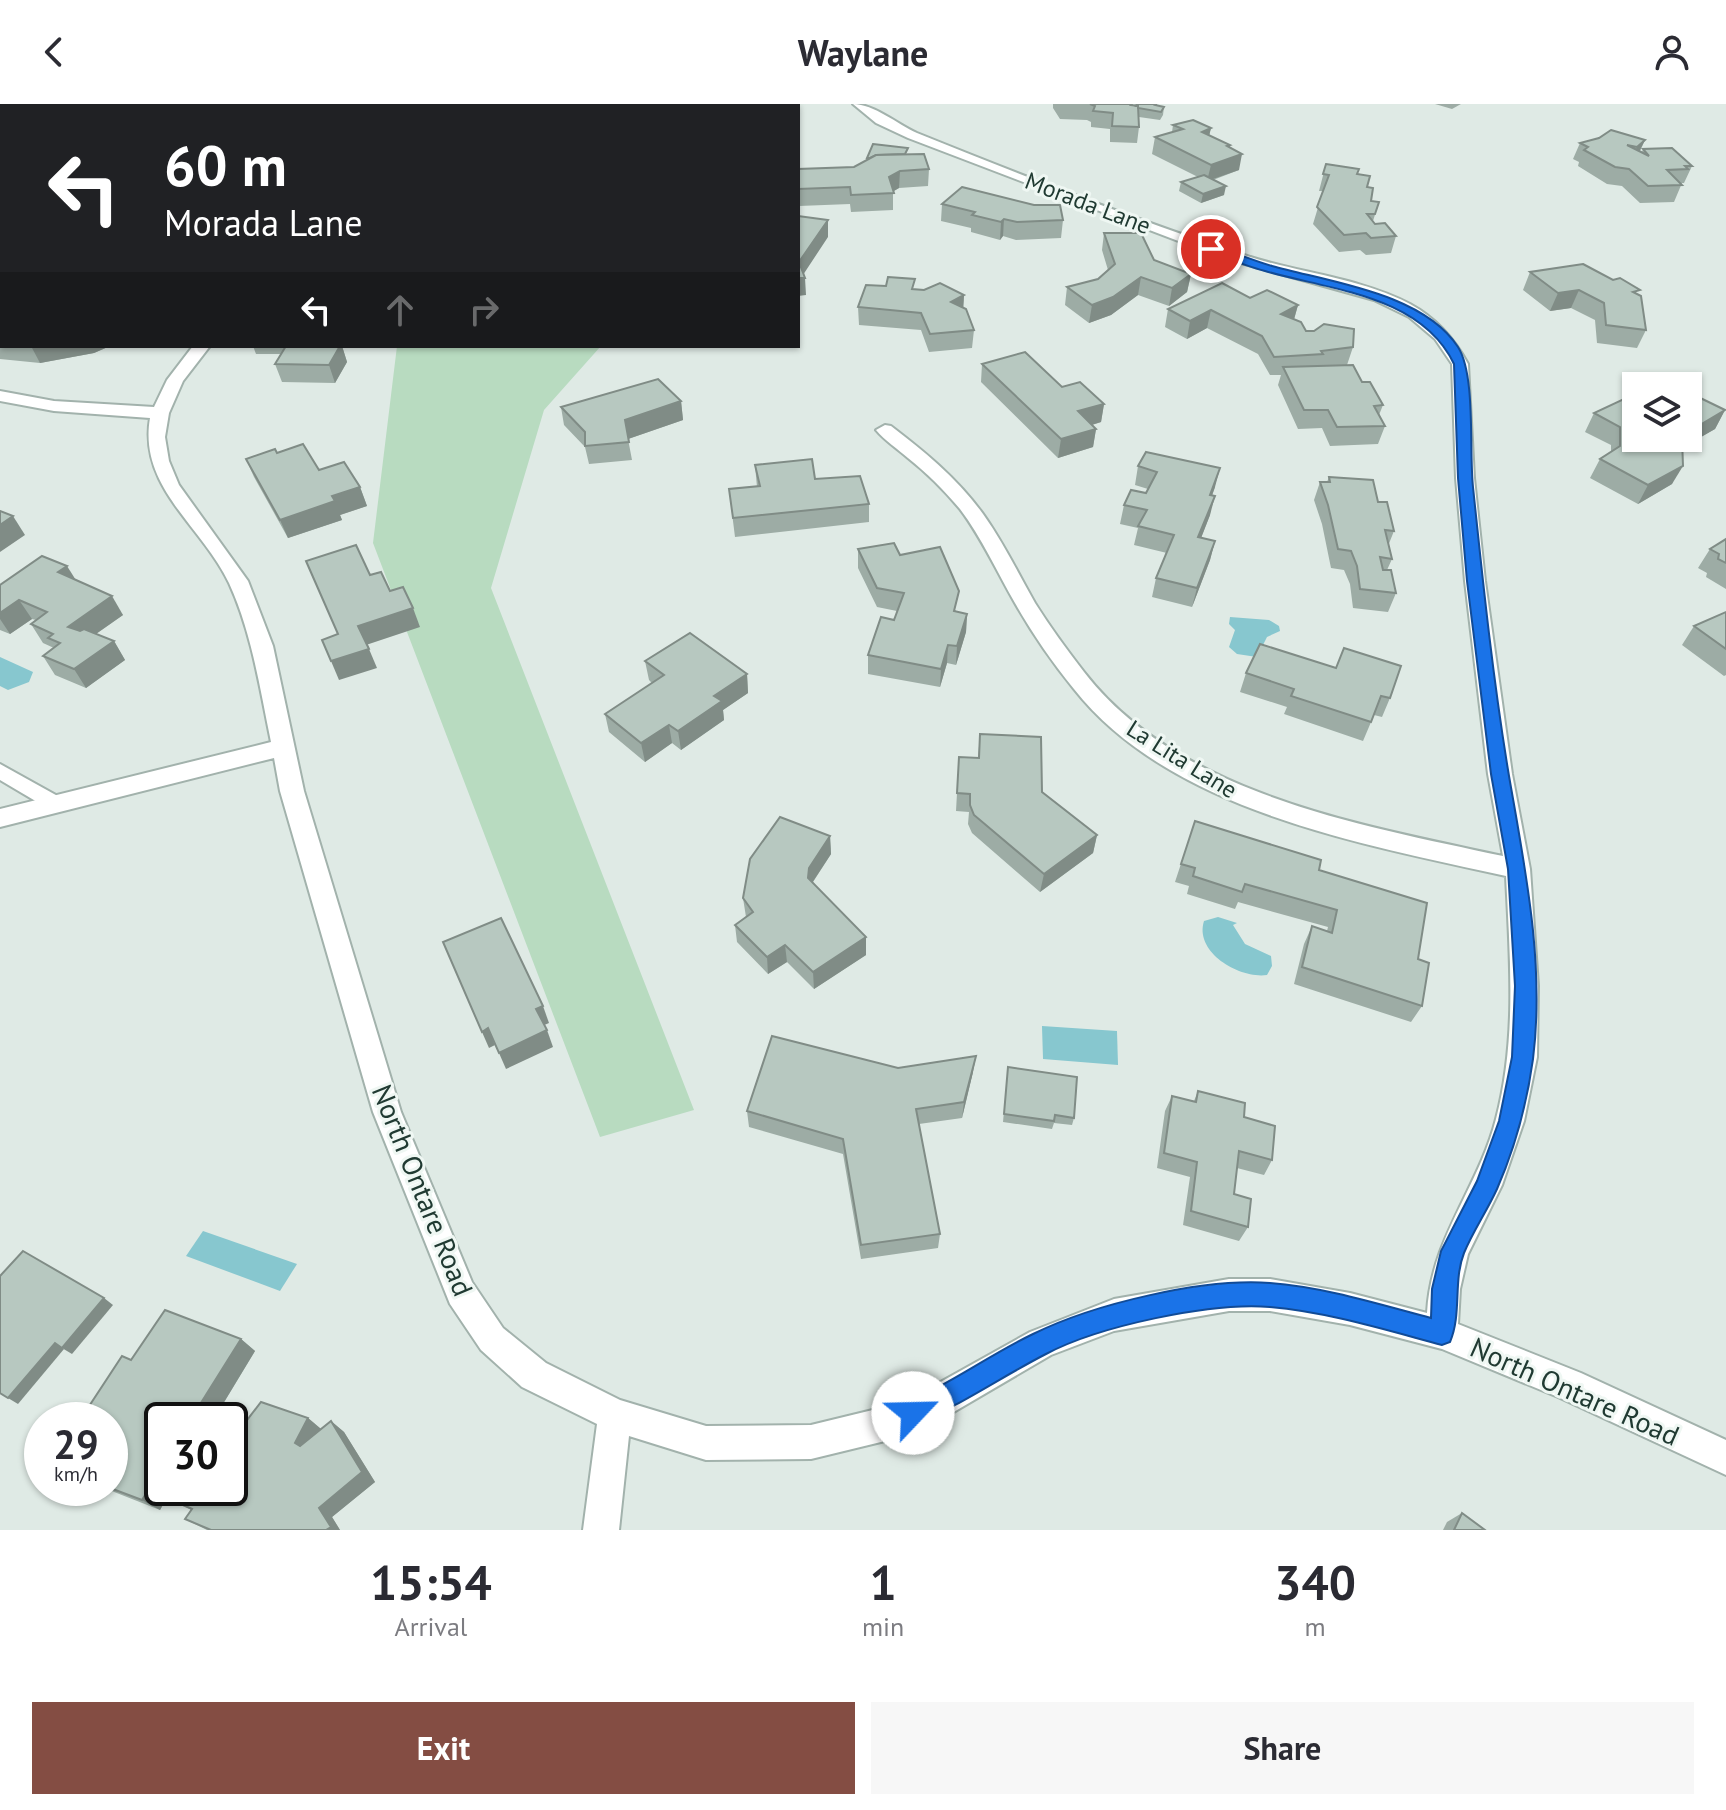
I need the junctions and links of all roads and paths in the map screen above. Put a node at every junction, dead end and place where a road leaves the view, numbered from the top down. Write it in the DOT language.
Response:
graph roads {
  1 [pos="859,104"];
  2 [pos="200,348"];
  3 [pos="0,396"];
  4 [pos="160,413"];
  5 [pos="885,430"];
  6 [pos="282,748"];
  7 [pos="0,771"];
  8 [pos="56,804"];
  9 [pos="0,818"];
  10 [pos="1518,869"];
  11 [pos="1442,1333"];
  12 [pos="615,1415"];
  13 [pos="1726,1458"];
  14 [pos="601,1530"];
  1 -- 10 [label="street, Morada Lane"];
  2 -- 4 [label="street, North Ontare Road"];
  3 -- 4 [label="street"];
  4 -- 6 [label="street, North Ontare Road"];
  5 -- 10 [label="street, La Lita Lane"];
  6 -- 8 [label="street"];
  6 -- 12 [label="street, North Ontare Road"];
  7 -- 8 [label="lane"];
  8 -- 9 [label="street"];
  10 -- 11 [label="street, Morada Lane"];
  11 -- 12 [label="street, North Ontare Road"];
  11 -- 13 [label="street, North Ontare Road"];
  12 -- 14 [label="street"];
}
